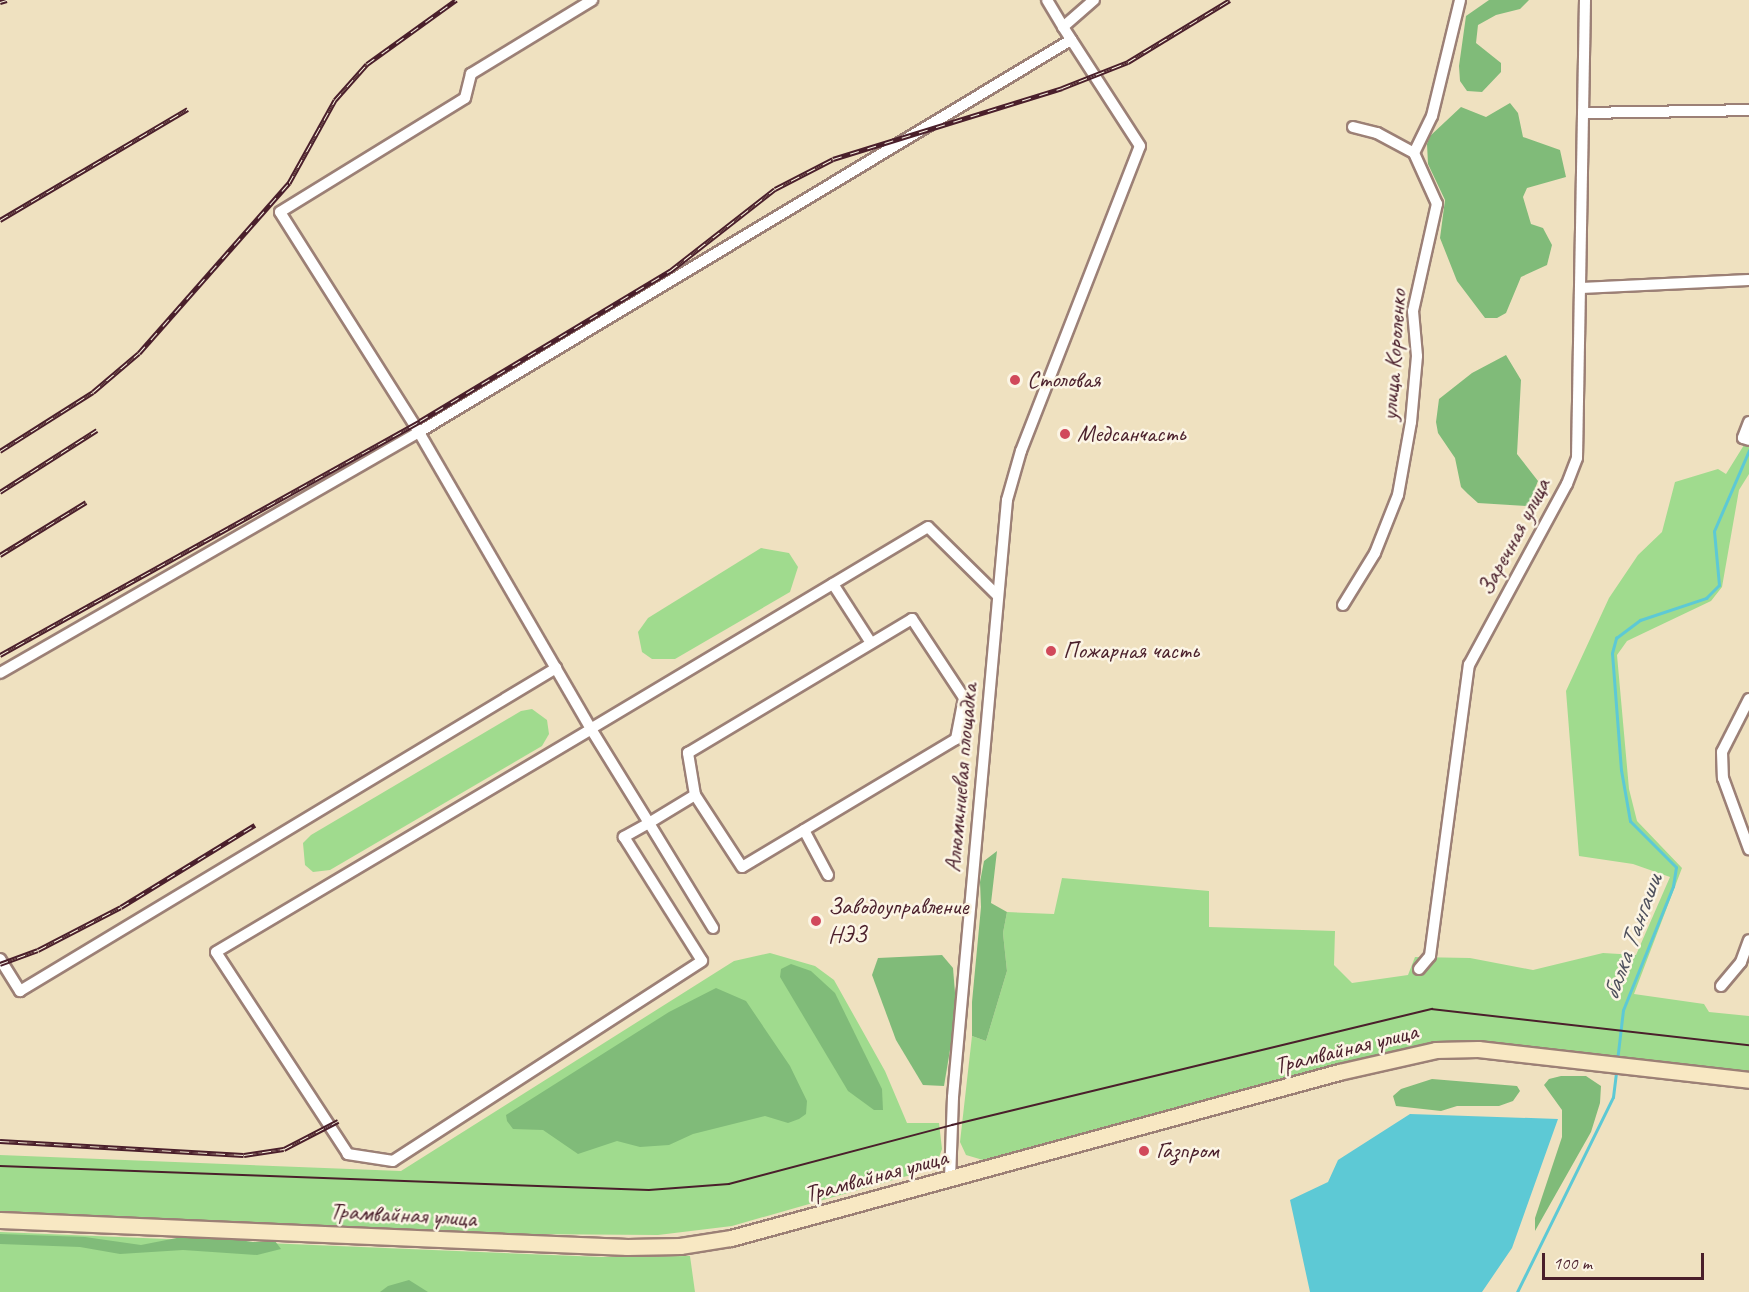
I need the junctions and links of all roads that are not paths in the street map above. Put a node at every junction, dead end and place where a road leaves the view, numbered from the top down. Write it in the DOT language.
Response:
graph roads {
  1 [pos="592,0"];
  2 [pos="1047,0"];
  3 [pos="1094,0"];
  4 [pos="1460,0"];
  5 [pos="1585,0"];
  6 [pos="1063,27"];
  7 [pos="1071,40"];
  8 [pos="1749,110"];
  9 [pos="1583,113"];
  10 [pos="1353,127"];
  11 [pos="1414,153"];
  12 [pos="1749,280"];
  13 [pos="1581,288"];
  14 [pos="1749,422"];
  15 [pos="419,432"];
  16 [pos="1749,440"];
  17 [pos="833,584"];
  18 [pos="998,596"];
  19 [pos="1343,605"];
  20 [pos="872,643"];
  21 [pos="556,668"];
  22 [pos="0,673"];
  23 [pos="1749,699"];
  24 [pos="591,729"];
  25 [pos="695,795"];
  26 [pos="649,823"];
  27 [pos="804,830"];
  28 [pos="1749,849"];
  29 [pos="828,875"];
  30 [pos="713,928"];
  31 [pos="1749,940"];
  32 [pos="0,959"];
  33 [pos="1419,969"];
  34 [pos="1721,986"];
  35 [pos="1749,1080"];
  36 [pos="950,1179"];
  37 [pos="0,1220"];
  1 -- 15 [label="street"];
  2 -- 6 [label="street"];
  3 -- 6 [label="street"];
  4 -- 11 [label="street"];
  5 -- 9 [label="street, Заречная улица"];
  6 -- 7 [label="street"];
  7 -- 15 [label="street"];
  7 -- 18 [label="street, Алюминиевая площадка"];
  8 -- 9 [label="street"];
  9 -- 13 [label="street, Заречная улица"];
  10 -- 11 [label="street"];
  11 -- 19 [label="street, улица Короленко"];
  12 -- 13 [label="street"];
  13 -- 33 [label="street, Заречная улица"];
  14 -- 16 [label="street"];
  15 -- 21 [label="street"];
  15 -- 22 [label="street"];
  17 -- 18 [label="street"];
  17 -- 20 [label="street"];
  17 -- 24 [label="street"];
  18 -- 36 [label="street, Алюминиевая площадка"];
  20 -- 25 [label="street"];
  20 -- 27 [label="street"];
  21 -- 24 [label="street"];
  21 -- 32 [label="street"];
  23 -- 28 [label="street"];
  24 -- 26 [label="street"];
  24 -- 26 [label="street"];
  25 -- 26 [label="street"];
  25 -- 27 [label="street"];
  26 -- 30 [label="street"];
  27 -- 29 [label="street"];
  31 -- 34 [label="street"];
  35 -- 36 [label="main road, Трамвайная улица"];
  36 -- 37 [label="main road, Трамвайная улица"];
}
